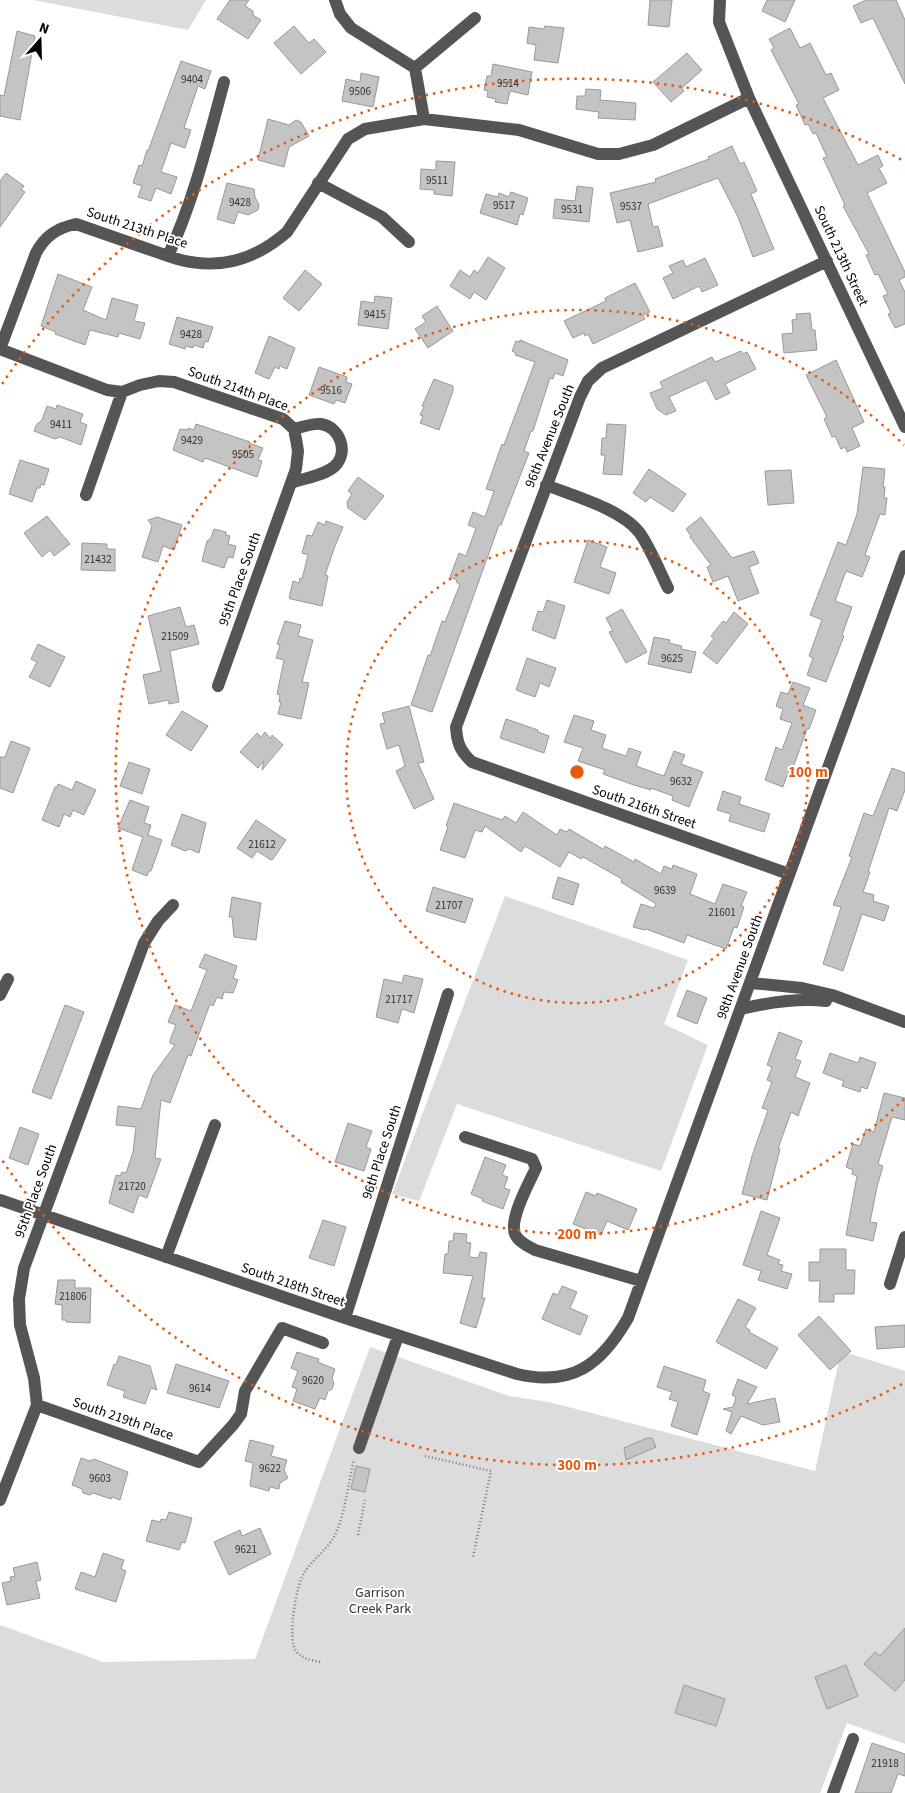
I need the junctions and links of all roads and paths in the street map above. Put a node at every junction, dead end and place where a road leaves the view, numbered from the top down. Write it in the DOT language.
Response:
graph roads {
  1 [pos="335,0"];
  2 [pos="720,0"];
  3 [pos="475,18"];
  4 [pos="415,68"];
  5 [pos="224,82"];
  6 [pos="749,98"];
  7 [pos="424,119"];
  8 [pos="318,183"];
  9 [pos="409,242"];
  10 [pos="168,256"];
  11 [pos="827,261"];
  12 [pos="0,349"];
  13 [pos="122,392"];
  14 [pos="905,427"];
  15 [pos="294,429"];
  16 [pos="296,469"];
  17 [pos="291,482"];
  18 [pos="546,484"];
  19 [pos="86,495"];
  20 [pos="905,556"];
  21 [pos="668,588"];
  22 [pos="218,686"];
  23 [pos="463,754"];
  24 [pos="789,874"];
  25 [pos="172,905"];
  26 [pos="8,979"];
  27 [pos="751,983"];
  28 [pos="448,994"];
  29 [pos="0,995"];
  30 [pos="741,1009"];
  31 [pos="868,1009"];
  32 [pos="905,1022"];
  33 [pos="215,1125"];
  34 [pos="465,1137"];
  35 [pos="0,1200"];
  36 [pos="43,1215"];
  37 [pos="905,1237"];
  38 [pos="166,1257"];
  39 [pos="642,1281"];
  40 [pos="890,1284"];
  41 [pos="345,1318"];
  42 [pos="398,1336"];
  43 [pos="323,1343"];
  44 [pos="579,1371"];
  45 [pos="37,1405"];
  46 [pos="359,1448"];
  47 [pos="425,1456"];
  48 [pos="0,1500"];
  49 [pos="365,1500"];
  50 [pos="358,1535"];
  51 [pos="473,1557"];
  52 [pos="320,1662"];
  53 [pos="853,1739"];
  54 [pos="833,1793"];
  1 -- 4 [label="street"];
  2 -- 6 [label="street, South 213th Street"];
  3 -- 4 [label="street"];
  4 -- 7 [label="street"];
  5 -- 10 [label="street"];
  6 -- 7 [label="street"];
  6 -- 11 [label="street, South 213th Street"];
  7 -- 8 [label="street, South 213th Place"];
  8 -- 9 [label="street"];
  8 -- 10 [label="street, South 213th Place"];
  10 -- 12 [label="street, South 213th Place"];
  11 -- 14 [label="street, South 213th Street"];
  11 -- 18 [label="street, 96th Avenue South"];
  12 -- 13 [label="street, South 214th Place"];
  13 -- 15 [label="street, South 214th Place"];
  13 -- 19 [label="street"];
  15 -- 16 [label="street, South 214th Place"];
  15 -- 17 [label="street, South 214th Place"];
  16 -- 17 [label="street, 95th Place South"];
  17 -- 22 [label="street, 95th Place South"];
  18 -- 21 [label="street"];
  18 -- 23 [label="street, 96th Avenue South"];
  20 -- 24 [label="street, 98th Avenue South"];
  23 -- 24 [label="street, South 216th Street"];
  24 -- 27 [label="street, 98th Avenue South"];
  25 -- 36 [label="street, 95th Place South"];
  26 -- 29 [label="street"];
  27 -- 30 [label="street, 98th Avenue South"];
  27 -- 31 [label="street"];
  28 -- 41 [label="street, 96th Place South"];
  30 -- 31 [label="street"];
  30 -- 39 [label="street, 98th Avenue South"];
  31 -- 32 [label="street"];
  33 -- 38 [label="street"];
  34 -- 39 [label="street"];
  35 -- 36 [label="street, South 218th Street"];
  36 -- 38 [label="street, South 218th Street"];
  36 -- 45 [label="street, 95th Place South"];
  37 -- 40 [label="street"];
  38 -- 41 [label="street, South 218th Street"];
  39 -- 44 [label="street, 98th Avenue South"];
  41 -- 42 [label="street, South 218th Street"];
  42 -- 44 [label="street, South 218th Street"];
  42 -- 46 [label="street"];
  43 -- 45 [label="street, South 219th Place"];
  45 -- 48 [label="street, 95th Place South"];
  46 -- 52 [label="path"];
  47 -- 51 [label="path"];
  49 -- 50 [label="path"];
  53 -- 54 [label="street"];
}
